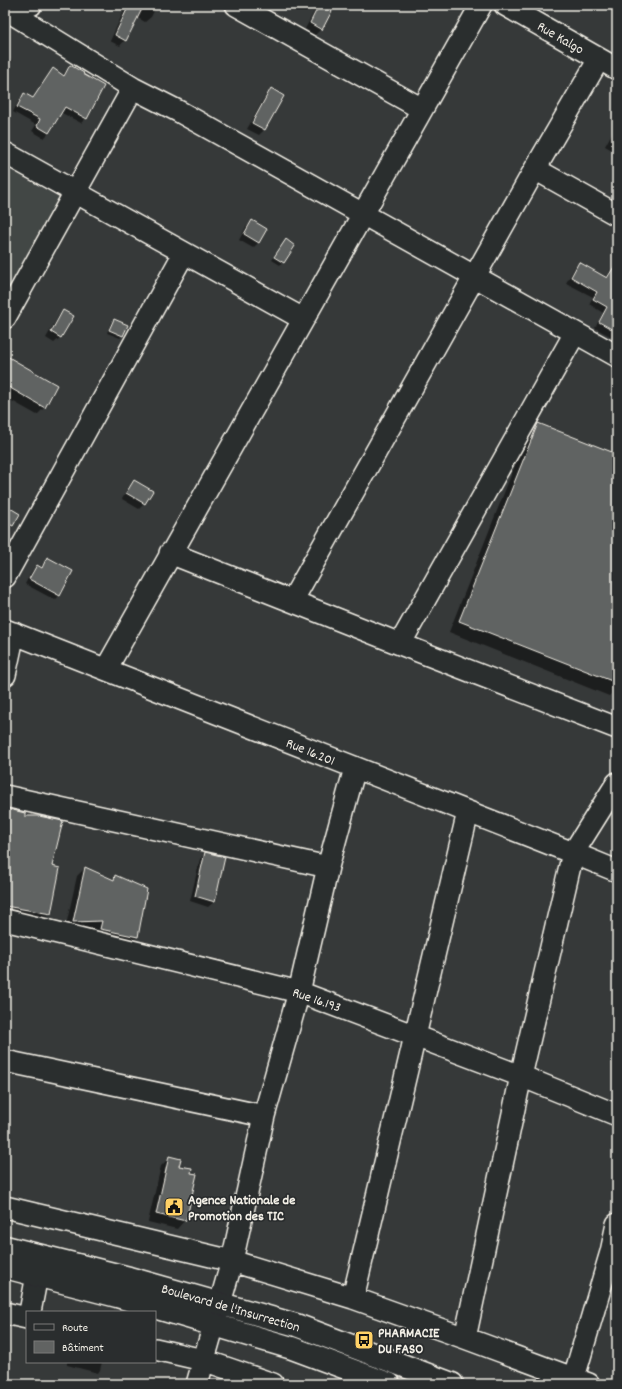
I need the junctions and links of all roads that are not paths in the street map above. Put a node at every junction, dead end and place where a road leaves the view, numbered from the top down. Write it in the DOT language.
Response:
graph roads {
  1 [pos="31,5"];
  2 [pos="236,5"];
  3 [pos="481,5"];
  4 [pos="504,5"];
  5 [pos="7,11"];
  6 [pos="599,59"];
  7 [pos="617,69"];
  8 [pos="133,88"];
  9 [pos="422,109"];
  10 [pos="5,153"];
  11 [pos="535,169"];
  12 [pos="75,192"];
  13 [pos="362,215"];
  14 [pos="617,215"];
  15 [pos="184,253"];
  16 [pos="474,277"];
  17 [pos="5,318"];
  18 [pos="303,319"];
  19 [pos="575,333"];
  20 [pos="617,356"];
  21 [pos="170,553"];
  22 [pos="5,577"];
  23 [pos="292,601"];
  24 [pos="10,631"];
  25 [pos="400,644"];
  26 [pos="106,669"];
  27 [pos="5,676"];
  28 [pos="617,728"];
  29 [pos="355,768"];
  30 [pos="617,782"];
  31 [pos="5,796"];
  32 [pos="468,812"];
  33 [pos="573,853"];
  34 [pos="328,867"];
  35 [pos="617,872"];
  36 [pos="5,920"];
  37 [pos="299,992"];
  38 [pos="415,1036"];
  39 [pos="5,1060"];
  40 [pos="521,1076"];
  41 [pos="617,1115"];
  42 [pos="264,1116"];
  43 [pos="5,1207"];
  44 [pos="617,1224"];
  45 [pos="5,1247"];
  46 [pos="614,1254"];
  47 [pos="232,1262"];
  48 [pos="5,1267"];
  49 [pos="37,1275"];
  50 [pos="353,1298"];
  51 [pos="220,1303"];
  52 [pos="30,1311"];
  53 [pos="5,1313"];
  54 [pos="26,1318"];
  55 [pos="215,1325"];
  56 [pos="465,1338"];
  57 [pos="156,1349"];
  58 [pos="203,1360"];
  59 [pos="578,1382"];
  60 [pos="197,1384"];
  61 [pos="273,1384"];
  62 [pos="389,1384"];
  63 [pos="452,1384"];
  1 -- 5 [label="street"];
  2 -- 9 [label="street"];
  3 -- 9 [label="street"];
  4 -- 6 [label="street, Rue Kalgo"];
  5 -- 8 [label="street"];
  6 -- 7 [label="street, Rue Kalgo"];
  6 -- 11 [label="street"];
  8 -- 12 [label="street"];
  8 -- 13 [label="street"];
  9 -- 13 [label="street"];
  10 -- 12 [label="street"];
  11 -- 14 [label="street"];
  11 -- 16 [label="street"];
  12 -- 15 [label="street"];
  12 -- 17 [label="street"];
  13 -- 16 [label="street"];
  13 -- 18 [label="street"];
  15 -- 18 [label="street"];
  15 -- 22 [label="street"];
  16 -- 19 [label="street"];
  16 -- 23 [label="street"];
  18 -- 21 [label="street"];
  19 -- 20 [label="street"];
  19 -- 25 [label="street"];
  21 -- 23 [label="street"];
  21 -- 26 [label="street"];
  23 -- 25 [label="street"];
  24 -- 26 [label="street, Rue 16.201"];
  24 -- 27 [label="street"];
  25 -- 28 [label="street"];
  26 -- 29 [label="street, Rue 16.201"];
  29 -- 32 [label="street, Rue 16.201"];
  29 -- 34 [label="street"];
  30 -- 33 [label="street"];
  31 -- 34 [label="street"];
  32 -- 33 [label="street, Rue 16.201"];
  32 -- 38 [label="street"];
  33 -- 35 [label="street, Rue 16.201"];
  33 -- 40 [label="street"];
  34 -- 37 [label="street"];
  36 -- 37 [label="street, Rue 16.193"];
  37 -- 38 [label="street, Rue 16.193"];
  37 -- 42 [label="street"];
  38 -- 40 [label="street, Rue 16.193"];
  38 -- 50 [label="street"];
  39 -- 42 [label="street"];
  40 -- 41 [label="street, Rue 16.193"];
  40 -- 56 [label="street"];
  42 -- 47 [label="street"];
  43 -- 47 [label="street"];
  44 -- 46 [label="street"];
  45 -- 51 [label="main road, Boulevard de l'Insurrection"];
  46 -- 59 [label="street"];
  47 -- 50 [label="street"];
  47 -- 51 [label="street"];
  48 -- 49 [label="main road, Boulevard de l'Insurrection"];
  49 -- 52 [label="street"];
  49 -- 55 [label="main road, Boulevard de l'Insurrection"];
  50 -- 56 [label="street"];
  51 -- 55 [label="street"];
  51 -- 63 [label="main road, Boulevard de l'Insurrection"];
  53 -- 54 [label="street"];
  55 -- 58 [label="street"];
  55 -- 62 [label="main road, Boulevard de l'Insurrection"];
  56 -- 59 [label="street"];
  57 -- 58 [label="street"];
  58 -- 60 [label="street"];
  58 -- 61 [label="street"];
}
